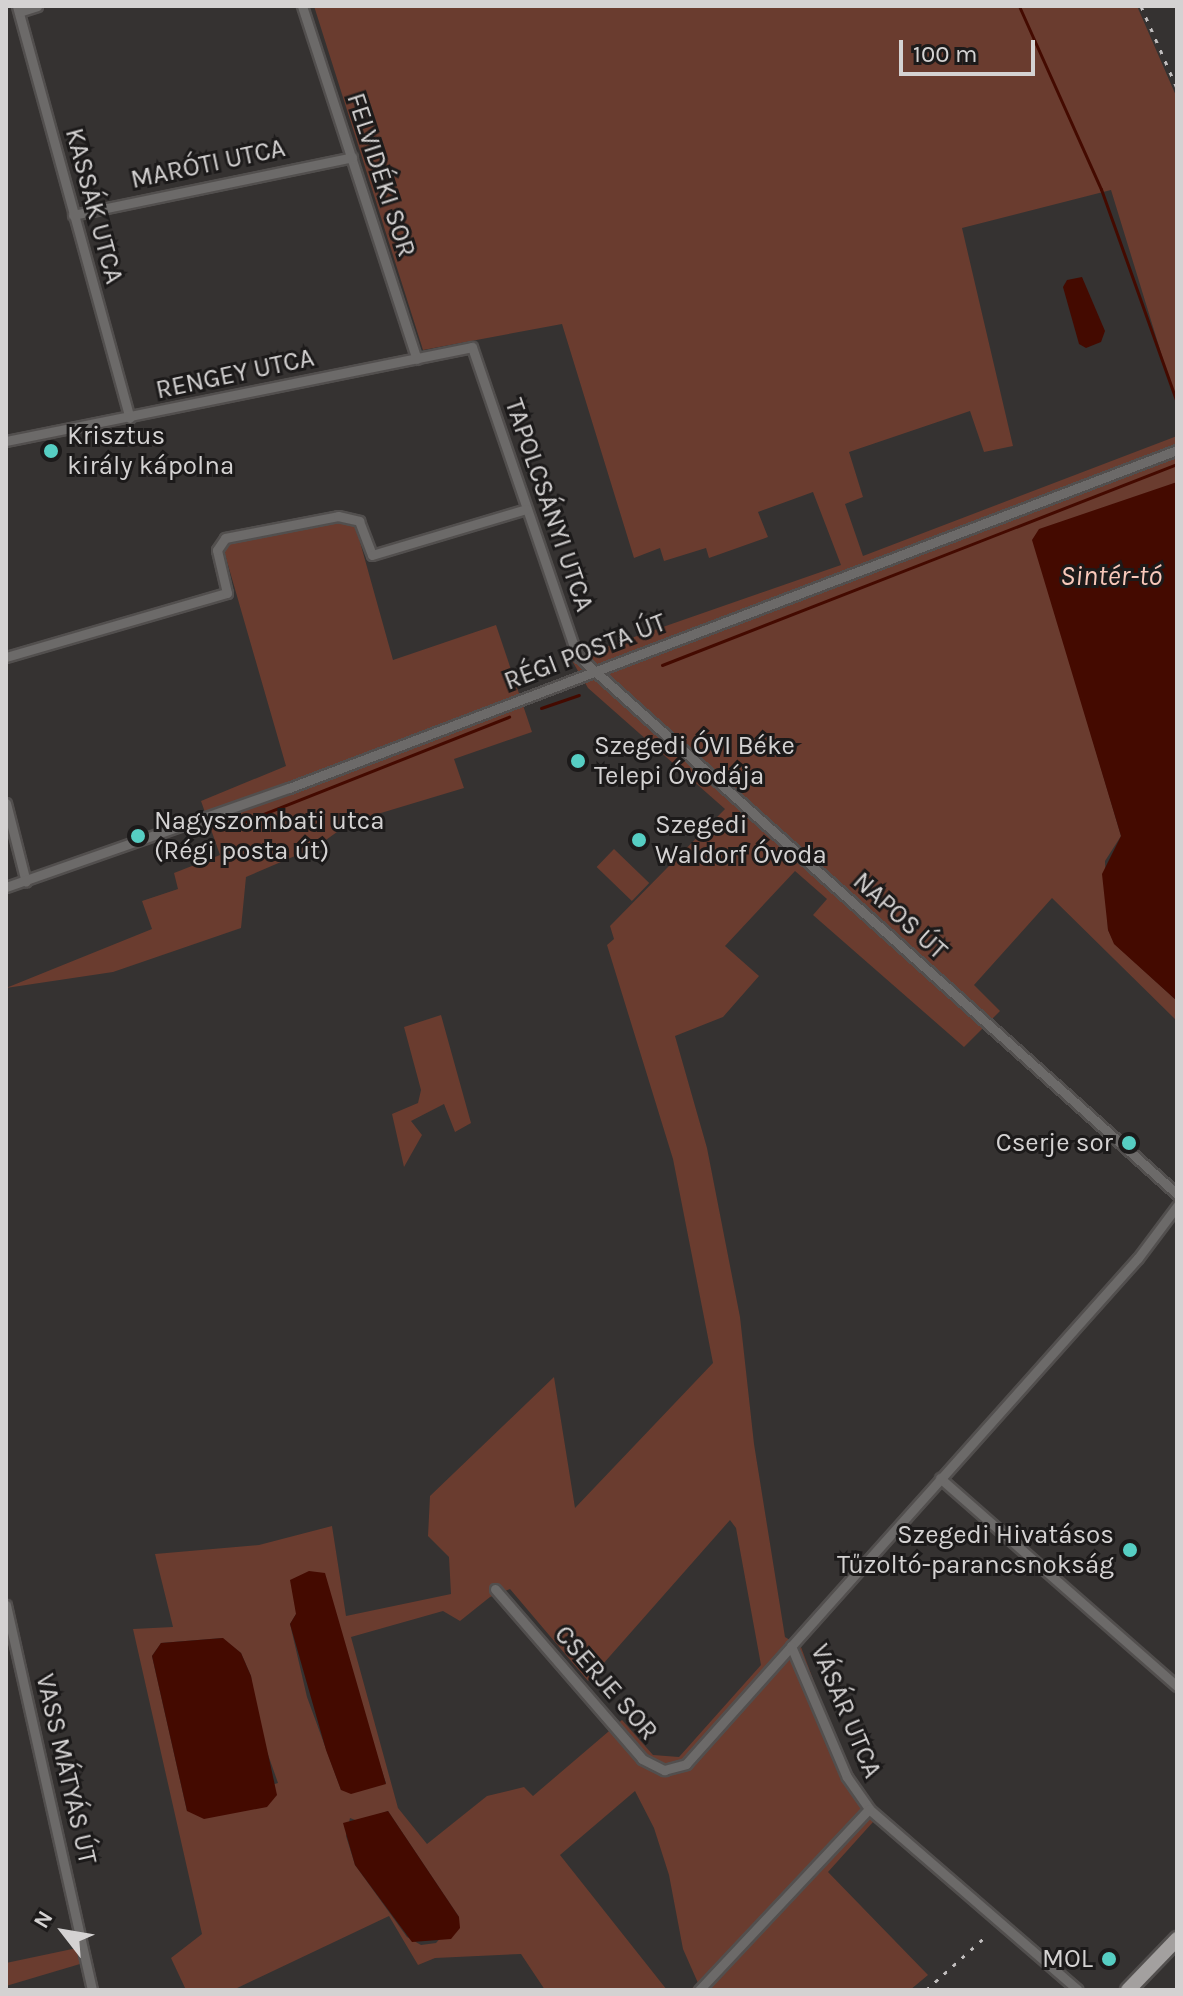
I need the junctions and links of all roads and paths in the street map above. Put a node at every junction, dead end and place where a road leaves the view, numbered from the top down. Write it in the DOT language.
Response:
graph roads {
  1 [pos="37,6"];
  2 [pos="302,6"];
  3 [pos="18,9"];
  4 [pos="352,157"];
  5 [pos="73,215"];
  6 [pos="472,347"];
  7 [pos="417,359"];
  8 [pos="130,418"];
  9 [pos="6,441"];
  10 [pos="1177,450"];
  11 [pos="526,509"];
  12 [pos="6,657"];
  13 [pos="592,672"];
  14 [pos="6,803"];
  15 [pos="26,882"];
  16 [pos="6,887"];
  17 [pos="1177,1194"];
  18 [pos="1177,1206"];
  19 [pos="940,1478"];
  20 [pos="495,1589"];
  21 [pos="6,1605"];
  22 [pos="791,1646"];
  23 [pos="1177,1686"];
  24 [pos="869,1809"];
  25 [pos="1177,1939"];
  26 [pos="92,1990"];
  27 [pos="699,1990"];
  28 [pos="1078,1990"];
  29 [pos="1128,1990"];
  1 -- 3 [label="street"];
  2 -- 4 [label="street, FELVIDÉKI SOR"];
  3 -- 5 [label="street, KASSÁK UTCA"];
  4 -- 5 [label="street, MARÓTI UTCA"];
  4 -- 7 [label="street, FELVIDÉKI SOR"];
  5 -- 8 [label="street, KASSÁK UTCA"];
  6 -- 7 [label="street, RENGEY UTCA"];
  6 -- 11 [label="street, TAPOLCSÁNYI UTCA"];
  7 -- 8 [label="street, RENGEY UTCA"];
  8 -- 9 [label="street, RENGEY UTCA"];
  10 -- 13 [label="street, RÉGI POSTA ÚT"];
  11 -- 12 [label="street"];
  11 -- 13 [label="street, TAPOLCSÁNYI UTCA"];
  13 -- 15 [label="street, RÉGI POSTA ÚT"];
  13 -- 17 [label="street, NAPOS ÚT"];
  14 -- 15 [label="street"];
  15 -- 16 [label="street, RÉGI POSTA ÚT"];
  18 -- 19 [label="street, VÁSÁR UTCA"];
  19 -- 22 [label="street, VÁSÁR UTCA"];
  19 -- 23 [label="street"];
  20 -- 22 [label="street, CSERJE SOR"];
  21 -- 26 [label="street, VASS MÁTYÁS ÚT"];
  22 -- 24 [label="street, VÁSÁR UTCA"];
  24 -- 27 [label="street"];
  24 -- 28 [label="street, VÁSÁR UTCA"];
  25 -- 29 [label="main road"];
}
